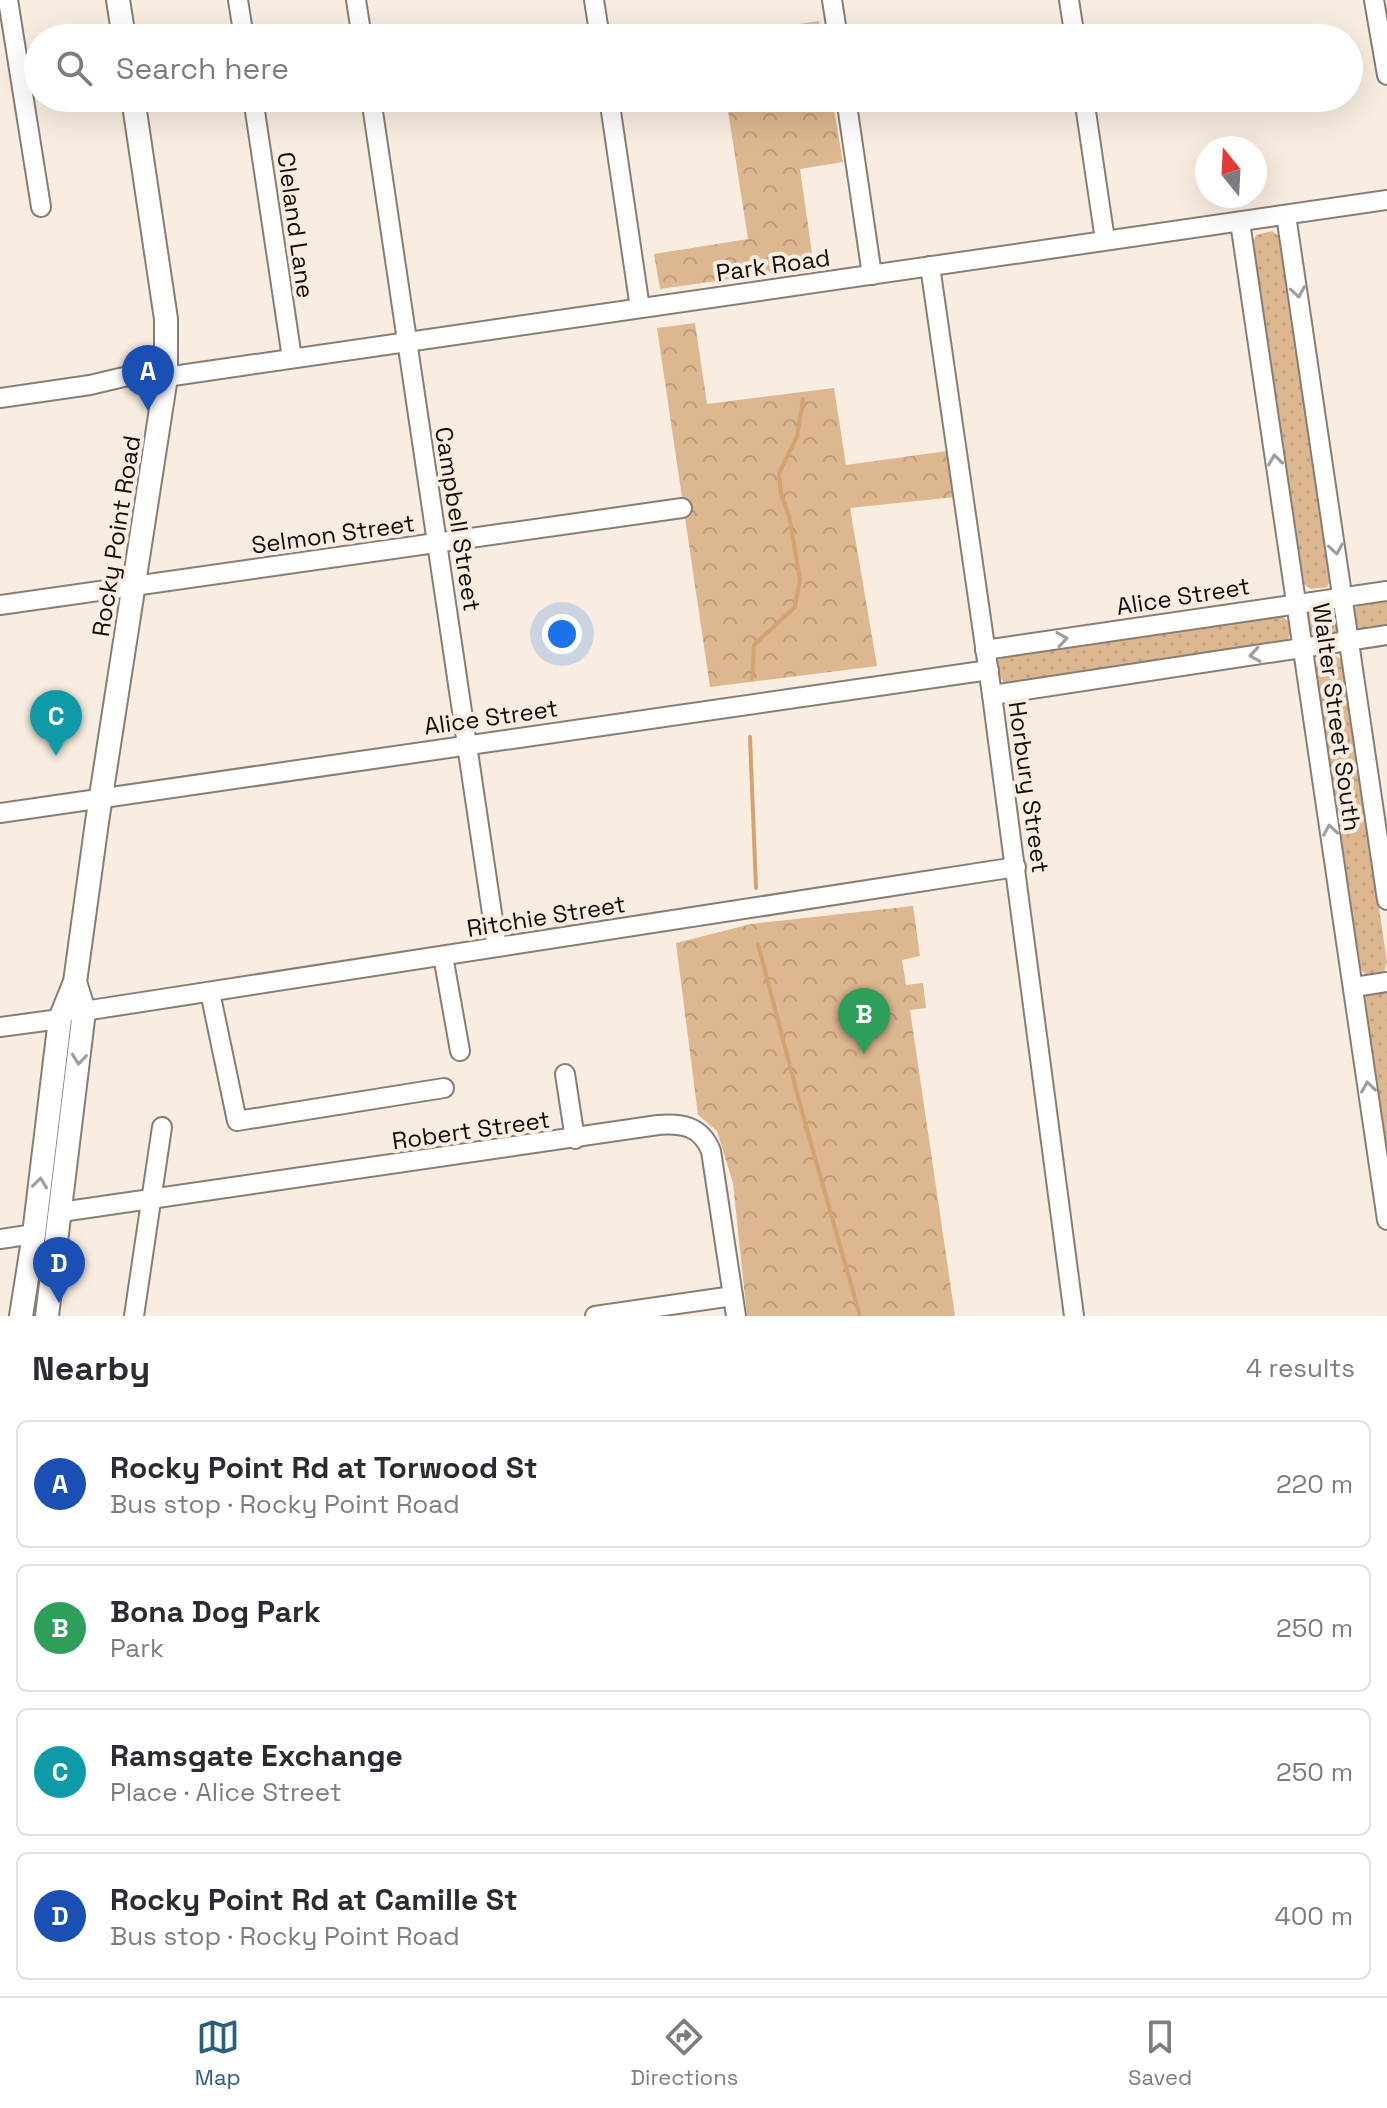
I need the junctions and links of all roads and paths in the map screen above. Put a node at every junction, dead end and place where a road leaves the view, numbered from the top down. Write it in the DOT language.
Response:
graph roads {
  1 [pos="8,0"];
  2 [pos="118,0"];
  3 [pos="238,0"];
  4 [pos="356,0"];
  5 [pos="594,0"];
  6 [pos="832,0"];
  7 [pos="1069,0"];
  8 [pos="1374,0"];
  9 [pos="122,24"];
  10 [pos="242,24"];
  11 [pos="360,24"];
  12 [pos="598,24"];
  13 [pos="836,24"];
  14 [pos="1073,24"];
  15 [pos="1387,75"];
  16 [pos="24,101"];
  17 [pos="26,112"];
  18 [pos="135,112"];
  19 [pos="255,112"];
  20 [pos="373,112"];
  21 [pos="611,112"];
  22 [pos="848,112"];
  23 [pos="1086,112"];
  24 [pos="1387,200"];
  25 [pos="41,207"];
  26 [pos="1286,215"];
  27 [pos="1240,222"];
  28 [pos="1105,240"];
  29 [pos="930,266"];
  30 [pos="872,275"];
  31 [pos="640,308"];
  32 [pos="406,342"];
  33 [pos="292,358"];
  34 [pos="166,372"];
  35 [pos="0,398"];
  36 [pos="682,508"];
  37 [pos="438,543"];
  38 [pos="134,588"];
  39 [pos="1387,591"];
  40 [pos="1343,597"];
  41 [pos="1296,603"];
  42 [pos="0,605"];
  43 [pos="1387,635"];
  44 [pos="1350,641"];
  45 [pos="1302,648"];
  46 [pos="985,650"];
  47 [pos="989,670"];
  48 [pos="992,695"];
  49 [pos="466,744"];
  50 [pos="101,798"];
  51 [pos="0,813"];
  52 [pos="1016,867"];
  53 [pos="1387,900"];
  54 [pos="497,947"];
  55 [pos="443,956"];
  56 [pos="75,982"];
  57 [pos="1387,982"];
  58 [pos="1354,987"];
  59 [pos="210,992"];
  60 [pos="84,1011"];
  61 [pos="60,1019"];
  62 [pos="0,1027"];
  63 [pos="460,1051"];
  64 [pos="565,1074"];
  65 [pos="444,1088"];
  66 [pos="162,1127"];
  67 [pos="575,1139"];
  68 [pos="152,1200"];
  69 [pos="61,1212"];
  70 [pos="1387,1220"];
  71 [pos="34,1234"];
  72 [pos="0,1239"];
  73 [pos="733,1296"];
  74 [pos="21,1316"];
  75 [pos="47,1316"];
  76 [pos="134,1316"];
  77 [pos="595,1316"];
  78 [pos="736,1316"];
  79 [pos="1074,1316"];
  1 -- 16 [label="street"];
  2 -- 9 [label="main road"];
  3 -- 10 [label="street"];
  4 -- 11 [label="street"];
  5 -- 12 [label="street"];
  6 -- 13 [label="street"];
  7 -- 14 [label="street"];
  8 -- 15 [label="street"];
  17 -- 25 [label="street"];
  18 -- 34 [label="main road, Rocky Point Road"];
  19 -- 33 [label="street, Cleland Lane"];
  20 -- 32 [label="street, Campbell Street"];
  21 -- 31 [label="street"];
  22 -- 30 [label="street"];
  23 -- 28 [label="street"];
  24 -- 26 [label="street, Park Road"];
  26 -- 27 [label="street, Park Road"];
  26 -- 40 [label="street, Walter Street South, one-way"];
  27 -- 28 [label="street, Park Road"];
  41 -- 27 [label="street, Walter Street South, one-way"];
  28 -- 29 [label="street, Park Road"];
  29 -- 30 [label="street, Park Road"];
  29 -- 46 [label="street, Horbury Street"];
  30 -- 31 [label="street, Park Road"];
  31 -- 32 [label="street, Park Road"];
  32 -- 33 [label="street, Park Road"];
  32 -- 37 [label="street, Campbell Street"];
  33 -- 34 [label="street, Park Road"];
  34 -- 35 [label="street, Park Road"];
  34 -- 38 [label="main road, Rocky Point Road"];
  36 -- 37 [label="street, Selmon Street"];
  37 -- 38 [label="street, Selmon Street"];
  37 -- 49 [label="street, Campbell Street"];
  38 -- 42 [label="street, Selmon Street"];
  38 -- 50 [label="main road, Rocky Point Road"];
  39 -- 40 [label="street, Alice Street"];
  40 -- 41 [label="street, Alice Street"];
  40 -- 44 [label="street, Walter Street South"];
  41 -- 45 [label="street, Walter Street South"];
  46 -- 41 [label="street, Alice Street, one-way"];
  43 -- 44 [label="street"];
  44 -- 45 [label="street"];
  44 -- 53 [label="street, Walter Street South"];
  45 -- 48 [label="street, one-way"];
  58 -- 45 [label="street, Walter Street South, one-way"];
  46 -- 47 [label="street, Horbury Street"];
  47 -- 48 [label="street, Horbury Street"];
  47 -- 49 [label="street, Alice Street"];
  48 -- 52 [label="street, Horbury Street"];
  49 -- 50 [label="street, Alice Street"];
  49 -- 54 [label="street, Campbell Street"];
  50 -- 51 [label="street, Alice Street"];
  50 -- 56 [label="main road, Rocky Point Road"];
  52 -- 54 [label="street, Ritchie Street"];
  52 -- 79 [label="street, Horbury Street"];
  54 -- 55 [label="street, Ritchie Street"];
  55 -- 59 [label="street, Ritchie Street"];
  55 -- 63 [label="street"];
  56 -- 60 [label="main road, Rocky Point Road"];
  56 -- 61 [label="main road, Rocky Point Road"];
  57 -- 58 [label="street"];
  70 -- 58 [label="street, Walter Street South, one-way"];
  59 -- 60 [label="street, Ritchie Street"];
  59 -- 65 [label="street"];
  60 -- 69 [label="main road, Rocky Point Road, one-way"];
  61 -- 62 [label="street"];
  71 -- 61 [label="main road, Rocky Point Road, one-way"];
  64 -- 67 [label="street"];
  66 -- 68 [label="street"];
  67 -- 68 [label="street, Robert Street"];
  67 -- 73 [label="street, Robert Street"];
  68 -- 69 [label="street, Robert Street"];
  68 -- 76 [label="street"];
  69 -- 75 [label="main road, Rocky Point Road"];
  71 -- 72 [label="street"];
  71 -- 74 [label="main road, Rocky Point Road"];
  73 -- 77 [label="street"];
  73 -- 78 [label="street, Robert Street"];
}
